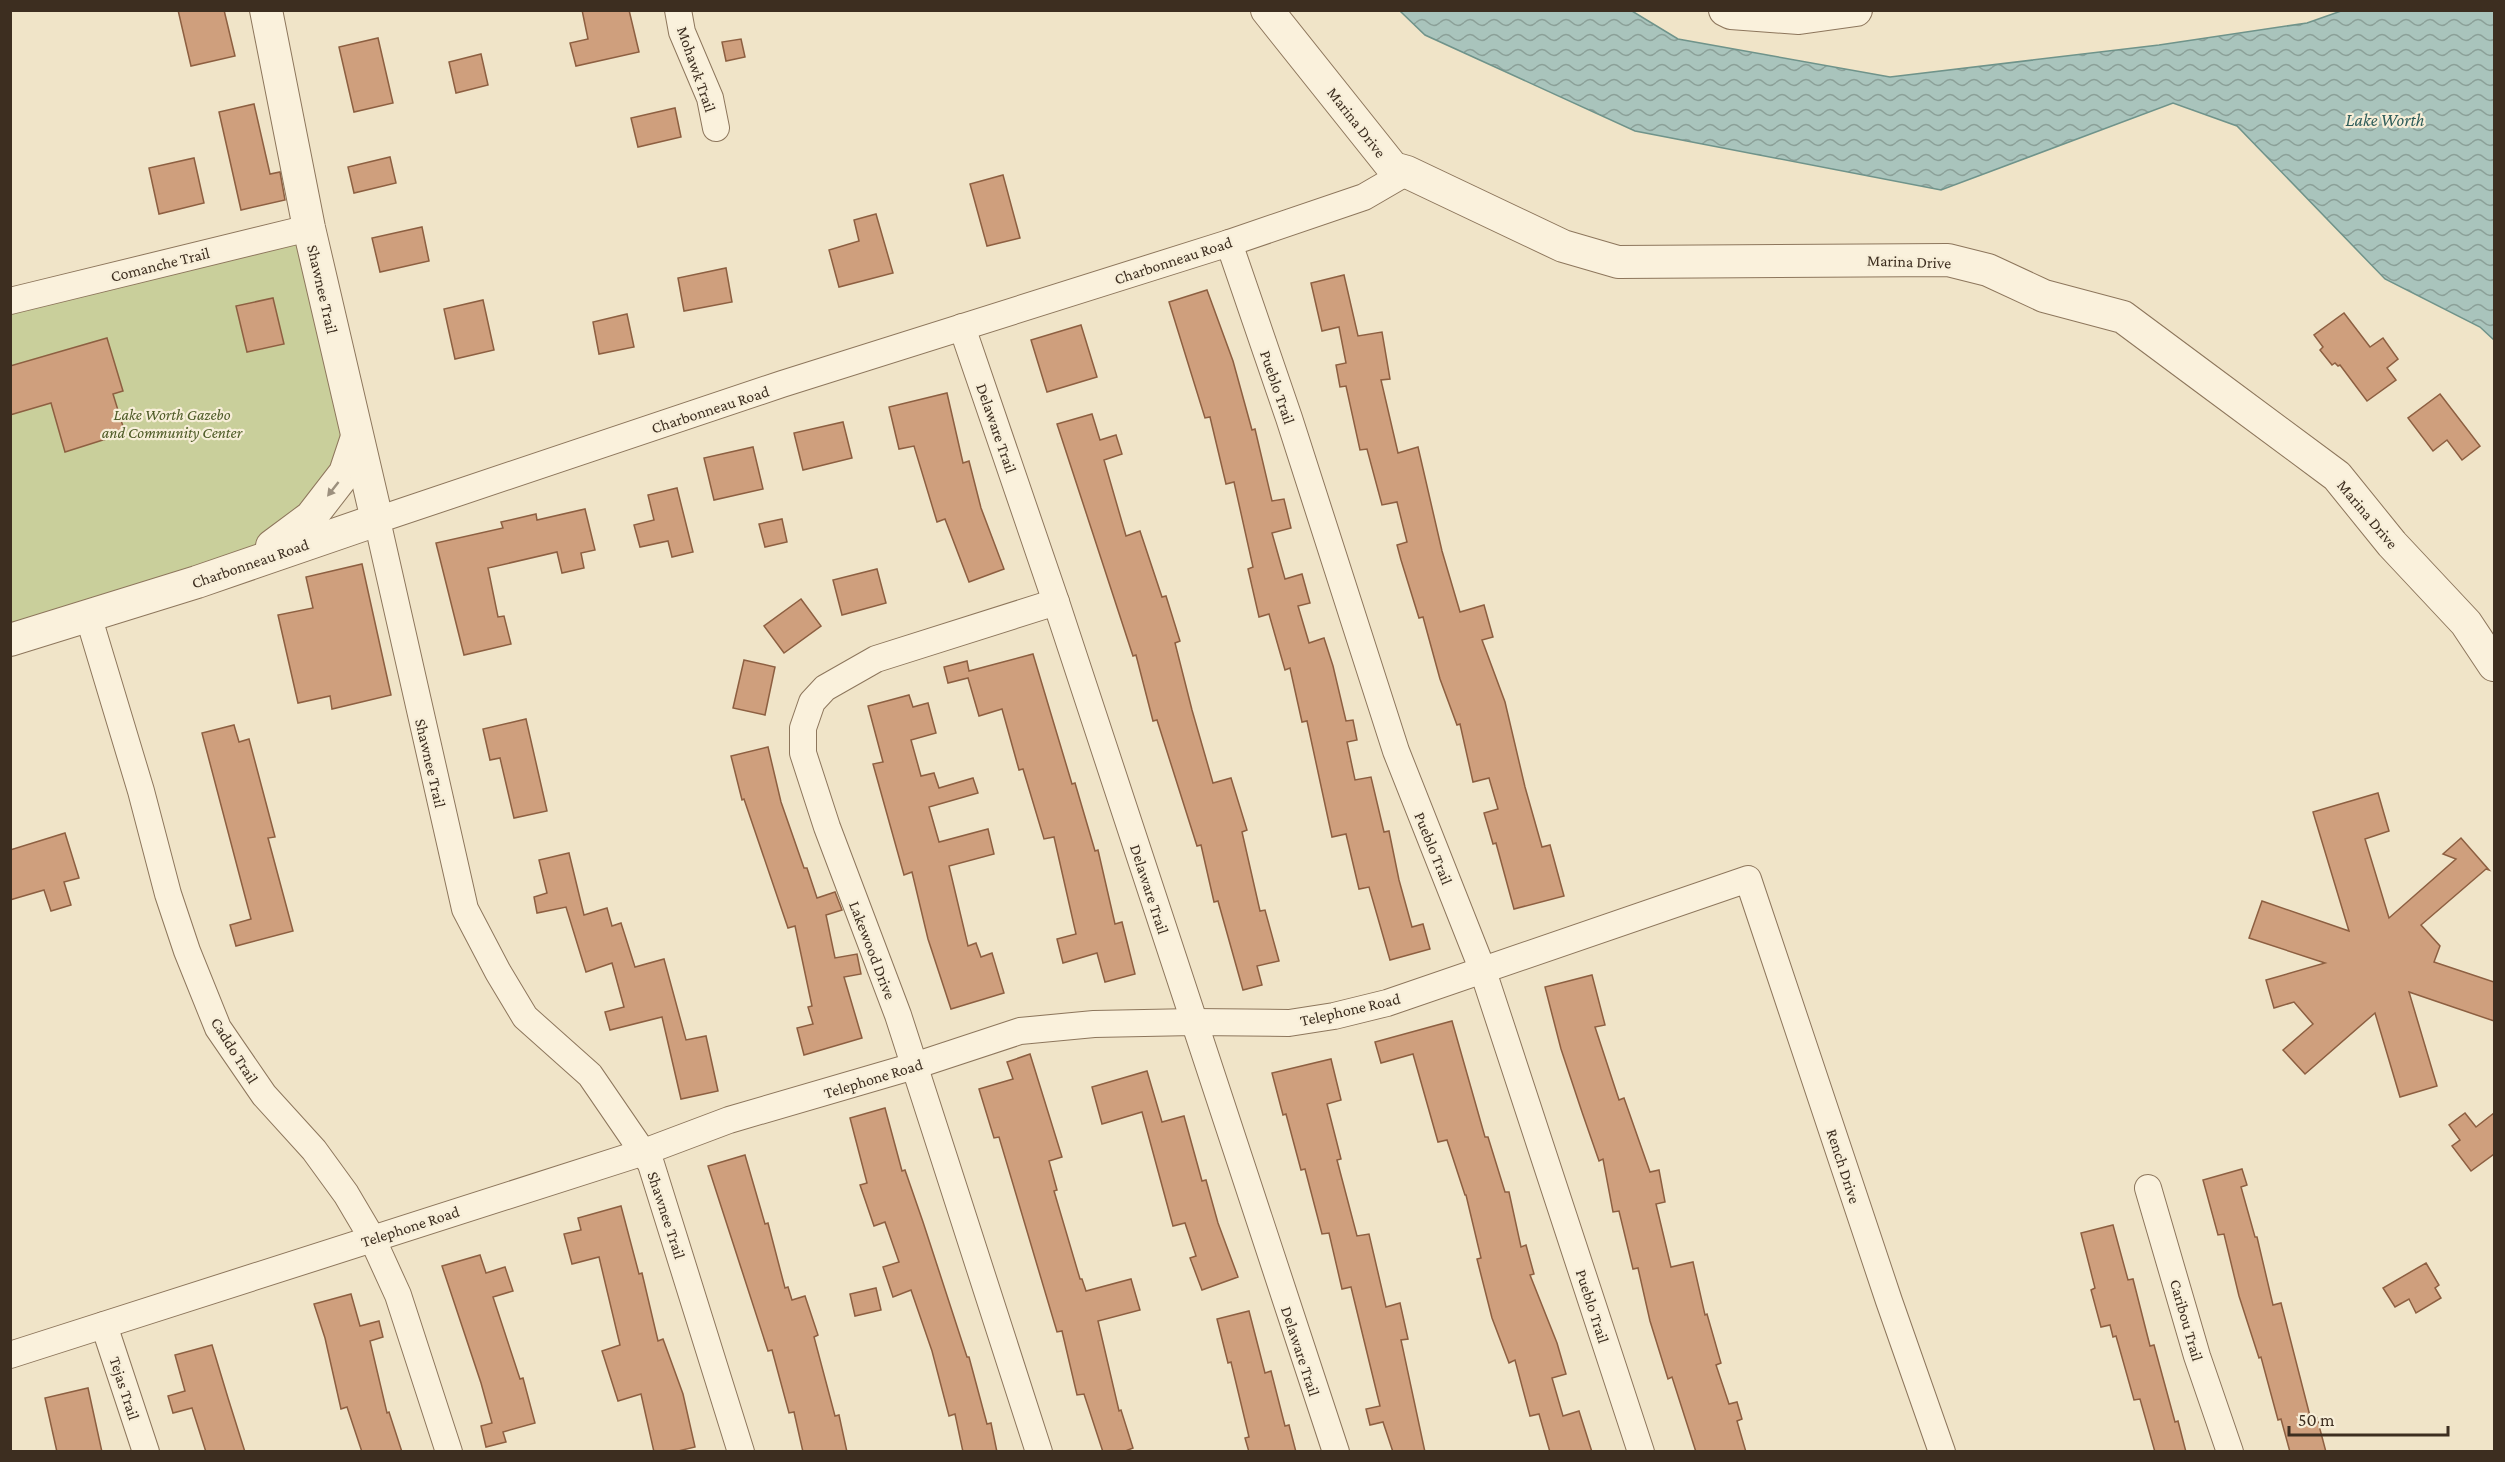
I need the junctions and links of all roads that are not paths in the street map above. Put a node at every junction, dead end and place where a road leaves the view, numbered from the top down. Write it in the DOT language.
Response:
graph roads {
  1 [pos="266,10"];
  2 [pos="678,10"];
  3 [pos="1267,10"];
  4 [pos="1725,10"];
  5 [pos="1856,10"];
  6 [pos="716,128"];
  7 [pos="1407,172"];
  8 [pos="309,228"];
  9 [pos="1229,243"];
  10 [pos="10,301"];
  11 [pos="962,327"];
  12 [pos="357,437"];
  13 [pos="377,520"];
  14 [pos="248,564"];
  15 [pos="1056,602"];
  16 [pos="88,615"];
  17 [pos="10,640"];
  18 [pos="2494,665"];
  19 [pos="1748,879"];
  20 [pos="1483,971"];
  21 [pos="1194,1022"];
  22 [pos="914,1066"];
  23 [pos="644,1152"];
  24 [pos="2148,1188"];
  25 [pos="372,1238"];
  26 [pos="104,1325"];
  27 [pos="10,1355"];
  28 [pos="146,1452"];
  29 [pos="449,1452"];
  30 [pos="741,1452"];
  31 [pos="1039,1452"];
  32 [pos="1336,1452"];
  33 [pos="1641,1452"];
  34 [pos="1942,1452"];
  35 [pos="2230,1452"];
  1 -- 8 [label="street, Shawnee Trail"];
  2 -- 6 [label="street, Mohawk Trail"];
  3 -- 7 [label="street, Marina Drive"];
  4 -- 5 [label="street"];
  7 -- 9 [label="street, Charbonneau Road"];
  7 -- 18 [label="street, Marina Drive"];
  8 -- 10 [label="street, Comanche Trail"];
  8 -- 12 [label="street, Shawnee Trail"];
  9 -- 11 [label="street, Charbonneau Road"];
  9 -- 20 [label="street, Pueblo Trail"];
  11 -- 13 [label="street, Charbonneau Road"];
  11 -- 15 [label="street, Delaware Trail"];
  12 -- 13 [label="street, Shawnee Trail"];
  12 -- 14 [label="street, one-way"];
  13 -- 14 [label="street, Charbonneau Road"];
  13 -- 23 [label="street, Shawnee Trail"];
  14 -- 16 [label="street, Charbonneau Road"];
  15 -- 21 [label="street, Delaware Trail"];
  15 -- 22 [label="street, Lakewood Drive"];
  16 -- 17 [label="street, Charbonneau Road"];
  16 -- 25 [label="street, Caddo Trail"];
  19 -- 20 [label="street, Telephone Road"];
  19 -- 34 [label="street, Rench Drive"];
  20 -- 21 [label="street, Telephone Road"];
  20 -- 33 [label="street, Pueblo Trail"];
  21 -- 22 [label="street, Telephone Road"];
  21 -- 32 [label="street, Delaware Trail"];
  22 -- 23 [label="street, Telephone Road"];
  22 -- 31 [label="street, Lakewood Drive"];
  23 -- 25 [label="street, Telephone Road"];
  23 -- 30 [label="street, Shawnee Trail"];
  24 -- 35 [label="street, Caribou Trail"];
  25 -- 26 [label="street, Telephone Road"];
  25 -- 29 [label="street, Caddo Trail"];
  26 -- 27 [label="street, Telephone Road"];
  26 -- 28 [label="street, Tejas Trail"];
}
